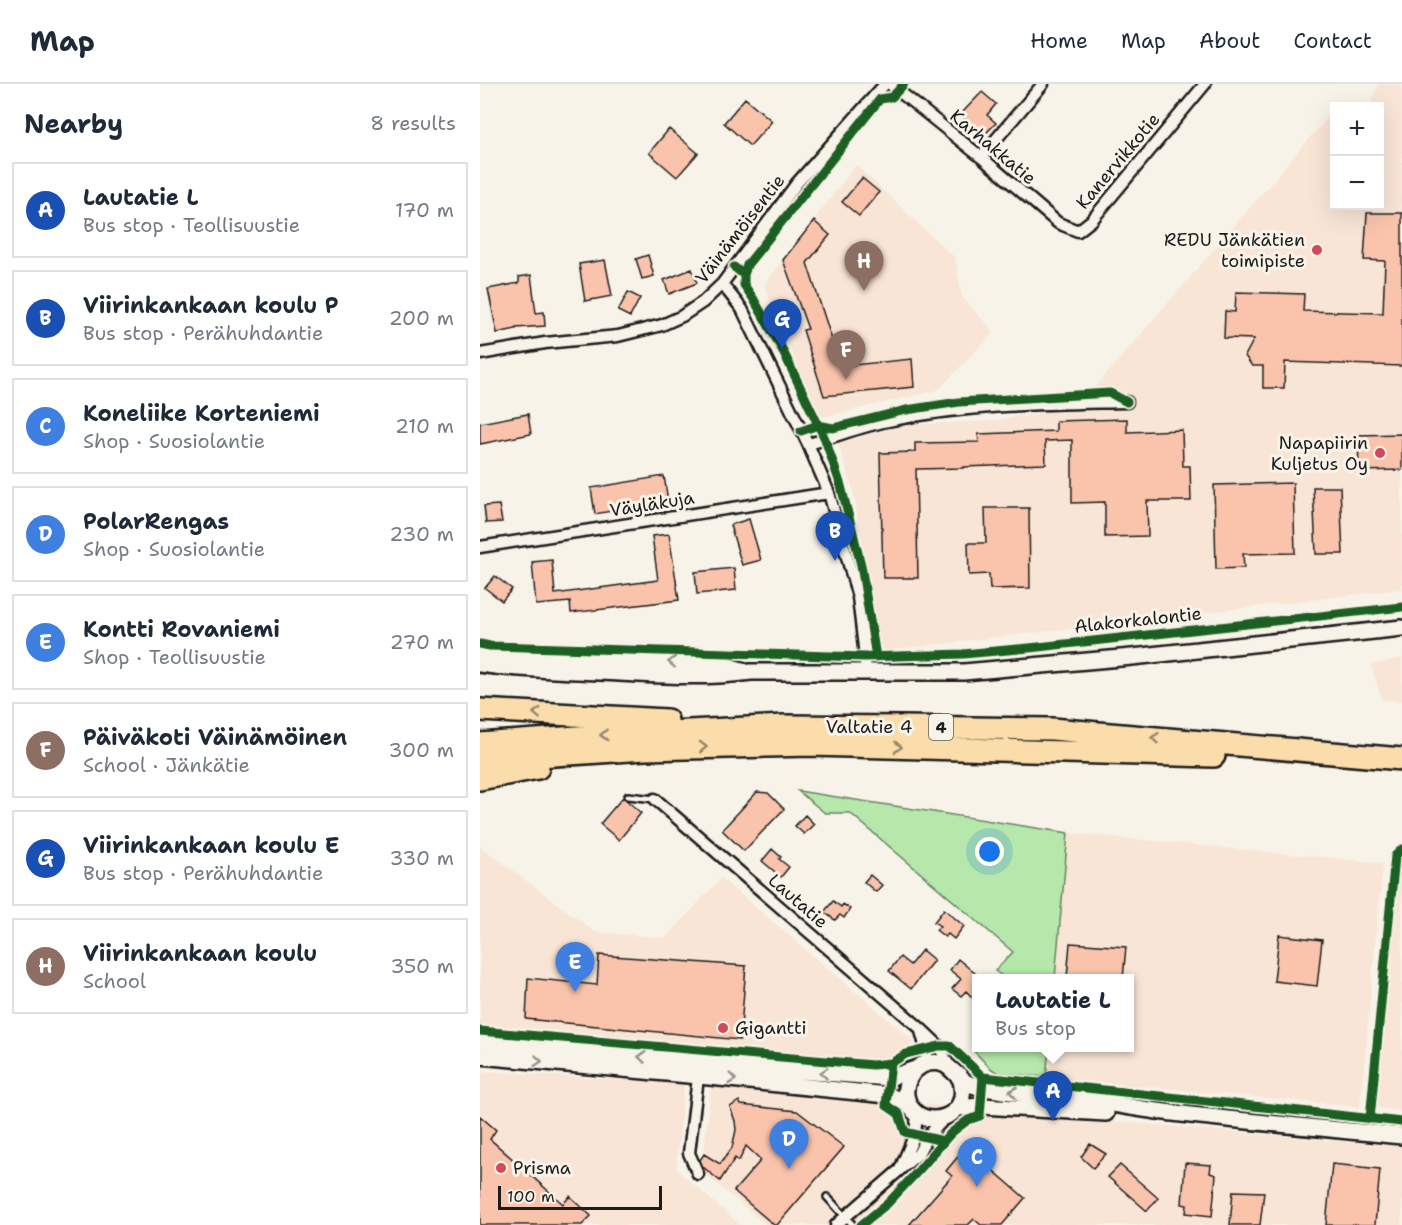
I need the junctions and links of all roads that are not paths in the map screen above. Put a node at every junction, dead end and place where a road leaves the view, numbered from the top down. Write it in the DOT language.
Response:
graph roads {
  1 [pos="885,84"];
  2 [pos="890,84"];
  3 [pos="1043,84"];
  4 [pos="1205,84"];
  5 [pos="981,158"];
  6 [pos="1078,231"];
  7 [pos="722,284"];
  8 [pos="480,354"];
  9 [pos="1127,402"];
  10 [pos="808,444"];
  11 [pos="829,494"];
  12 [pos="480,548"];
  13 [pos="1402,628"];
  14 [pos="480,652"];
  15 [pos="480,664"];
  16 [pos="751,672"];
  17 [pos="866,673"];
  18 [pos="480,710"];
  19 [pos="784,726"];
  20 [pos="480,744"];
  21 [pos="645,749"];
  22 [pos="480,760"];
  23 [pos="1402,760"];
  24 [pos="480,779"];
  25 [pos="628,796"];
  26 [pos="655,799"];
  27 [pos="920,1028"];
  28 [pos="480,1041"];
  29 [pos="480,1056"];
  30 [pos="923,1065"];
  31 [pos="699,1069"];
  32 [pos="954,1070"];
  33 [pos="912,1108"];
  34 [pos="1154,1111"];
  35 [pos="952,1113"];
  36 [pos="1402,1136"];
  37 [pos="900,1170"];
  38 [pos="698,1174"];
  39 [pos="827,1197"];
  40 [pos="850,1221"];
  41 [pos="836,1225"];
  1 -- 7 [label="street, Väinämöisentie"];
  2 -- 5 [label="street, Karhakkatie"];
  3 -- 5 [label="street"];
  4 -- 6 [label="street, Kanervikkotie"];
  5 -- 6 [label="street, Karhakkatie"];
  7 -- 8 [label="street, Väinämöisentie"];
  7 -- 10 [label="street"];
  9 -- 10 [label="street"];
  10 -- 11 [label="street"];
  11 -- 12 [label="street, Väyläkuja"];
  11 -- 17 [label="street"];
  13 -- 17 [label="street, Alakorkalontie"];
  16 -- 14 [label="street, Alakorkalontie, one-way"];
  15 -- 16 [label="street, Alakorkalontie"];
  16 -- 17 [label="street, Alakorkalontie"];
  19 -- 18 [label="highway, one-way"];
  19 -- 20 [label="highway, Valtatie 4 / 4, one-way"];
  23 -- 19 [label="highway, Valtatie 4 / 4, one-way"];
  21 -- 22 [label="highway, Valtatie 4 / 4"];
  21 -- 23 [label="highway, Valtatie 4 / 4, one-way"];
  21 -- 24 [label="highway"];
  25 -- 26 [label="lane"];
  26 -- 27 [label="street, Lautatie"];
  27 -- 30 [label="street"];
  27 -- 32 [label="street, Lautatie"];
  31 -- 28 [label="street, one-way"];
  29 -- 31 [label="street, one-way"];
  30 -- 31 [label="street, one-way"];
  30 -- 32 [label="street"];
  30 -- 33 [label="street"];
  31 -- 33 [label="street, one-way"];
  31 -- 38 [label="street"];
  34 -- 32 [label="street, one-way"];
  32 -- 35 [label="street"];
  33 -- 35 [label="street"];
  33 -- 37 [label="street"];
  34 -- 35 [label="street"];
  34 -- 36 [label="street"];
  35 -- 37 [label="street"];
  37 -- 40 [label="street"];
  39 -- 40 [label="lane"];
  40 -- 41 [label="street"];
}
